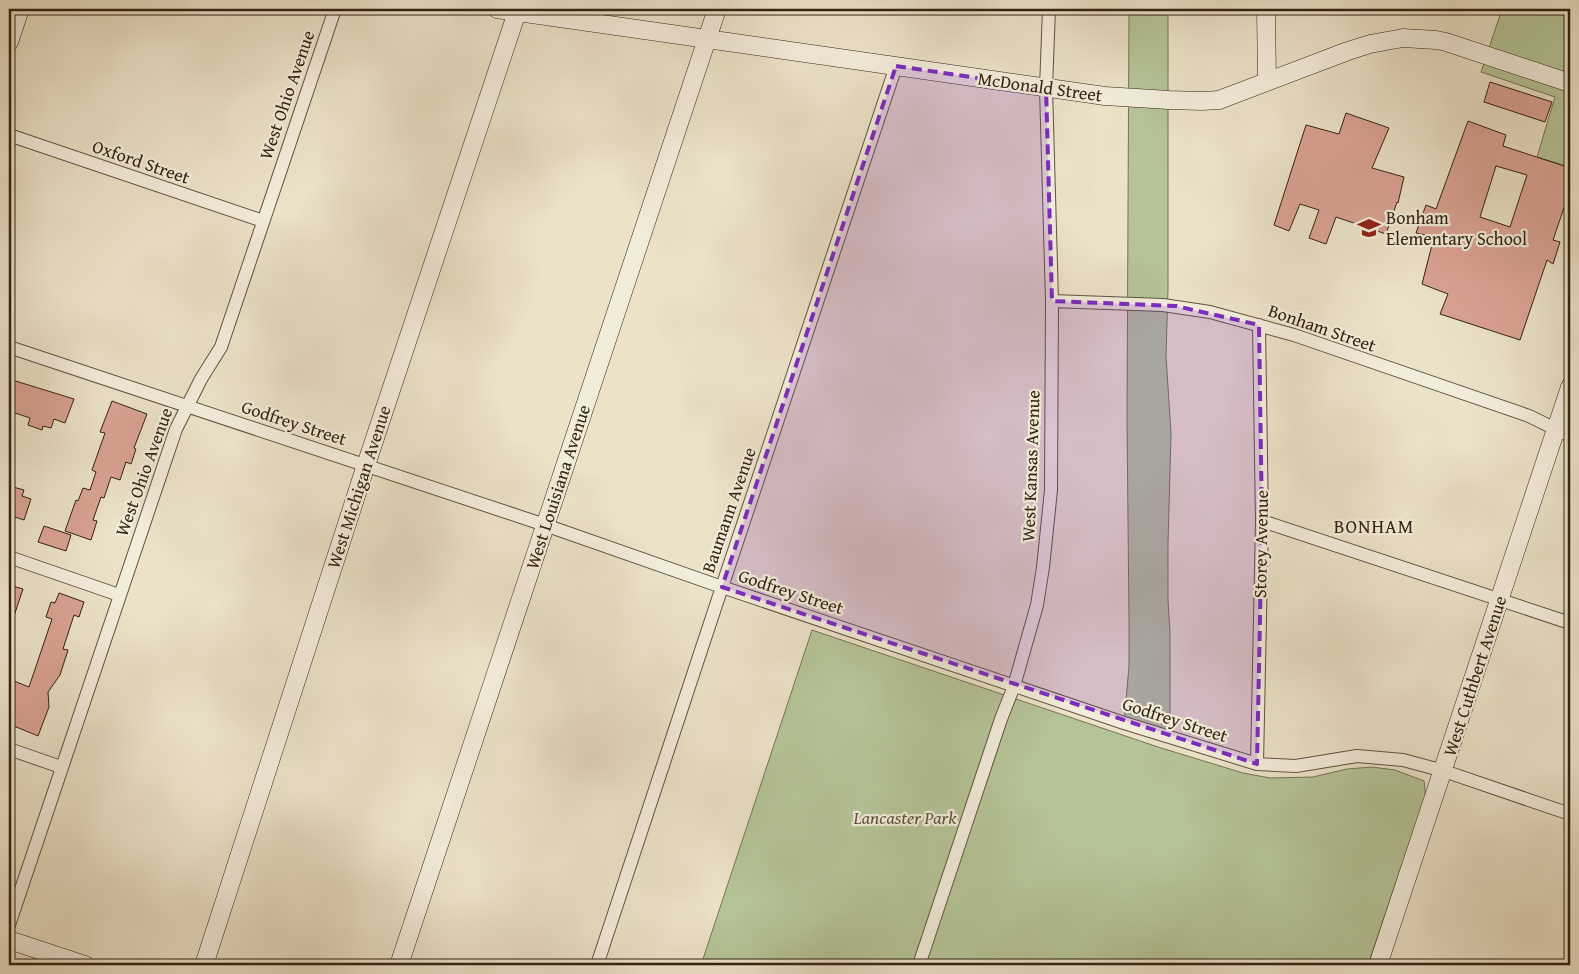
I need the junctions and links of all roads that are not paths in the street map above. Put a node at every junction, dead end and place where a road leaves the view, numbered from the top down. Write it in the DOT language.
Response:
graph roads {
  1 [pos="20,9"];
  2 [pos="335,9"];
  3 [pos="497,9"];
  4 [pos="717,9"];
  5 [pos="1049,9"];
  6 [pos="1266,9"];
  7 [pos="517,10"];
  8 [pos="707,38"];
  9 [pos="9,42"];
  10 [pos="896,66"];
  11 [pos="1267,82"];
  12 [pos="1570,83"];
  13 [pos="1046,88"];
  14 [pos="9,135"];
  15 [pos="263,221"];
  16 [pos="1052,301"];
  17 [pos="1260,324"];
  18 [pos="9,347"];
  19 [pos="1570,387"];
  20 [pos="188,406"];
  21 [pos="1563,432"];
  22 [pos="366,465"];
  23 [pos="1262,521"];
  24 [pos="545,525"];
  25 [pos="9,557"];
  26 [pos="722,587"];
  27 [pos="119,595"];
  28 [pos="1499,600"];
  29 [pos="1570,623"];
  30 [pos="1014,686"];
  31 [pos="9,749"];
  32 [pos="1256,764"];
  33 [pos="61,766"];
  34 [pos="1444,771"];
  35 [pos="1570,814"];
  36 [pos="9,925"];
  37 [pos="9,940"];
  38 [pos="85,965"];
  39 [pos="204,965"];
  40 [pos="399,965"];
  41 [pos="597,965"];
  42 [pos="919,965"];
  43 [pos="1378,965"];
  1 -- 9 [label="street"];
  2 -- 15 [label="street, West Ohio Avenue"];
  3 -- 7 [label="street, McDonald Street"];
  4 -- 8 [label="street, West Louisiana Avenue"];
  5 -- 13 [label="street, West Kansas Avenue"];
  6 -- 11 [label="street"];
  7 -- 8 [label="street, McDonald Street"];
  7 -- 22 [label="street, West Michigan Avenue"];
  8 -- 10 [label="street, McDonald Street"];
  8 -- 24 [label="street, West Louisiana Avenue"];
  10 -- 13 [label="street, McDonald Street"];
  10 -- 26 [label="street, Baumann Avenue"];
  11 -- 12 [label="street, McDonald Street"];
  11 -- 13 [label="street, McDonald Street"];
  13 -- 16 [label="street, West Kansas Avenue"];
  14 -- 15 [label="street, Oxford Street"];
  15 -- 20 [label="street, West Ohio Avenue"];
  16 -- 17 [label="street, Bonham Street"];
  16 -- 30 [label="street, West Kansas Avenue"];
  17 -- 21 [label="street, Bonham Street"];
  17 -- 23 [label="street, Storey Avenue"];
  18 -- 20 [label="street, Godfrey Street"];
  19 -- 21 [label="street, West Cuthbert Avenue"];
  20 -- 22 [label="street, Godfrey Street"];
  20 -- 27 [label="street, West Ohio Avenue"];
  21 -- 28 [label="street, West Cuthbert Avenue"];
  22 -- 24 [label="street, Godfrey Street"];
  22 -- 39 [label="street, West Michigan Avenue"];
  23 -- 28 [label="street"];
  23 -- 32 [label="street, Storey Avenue"];
  24 -- 26 [label="street, Godfrey Street"];
  24 -- 40 [label="street, West Louisiana Avenue"];
  25 -- 27 [label="street"];
  26 -- 30 [label="street, Godfrey Street"];
  26 -- 41 [label="street, Baumann Avenue"];
  27 -- 33 [label="street, West Ohio Avenue"];
  28 -- 29 [label="street"];
  28 -- 34 [label="street, West Cuthbert Avenue"];
  30 -- 32 [label="street, Godfrey Street"];
  30 -- 42 [label="street, West Kansas Avenue"];
  31 -- 33 [label="street"];
  32 -- 34 [label="street, Godfrey Street"];
  33 -- 36 [label="street, West Ohio Avenue"];
  34 -- 35 [label="street, Godfrey Street"];
  34 -- 43 [label="street, West Cuthbert Avenue"];
  37 -- 38 [label="street"];
}
